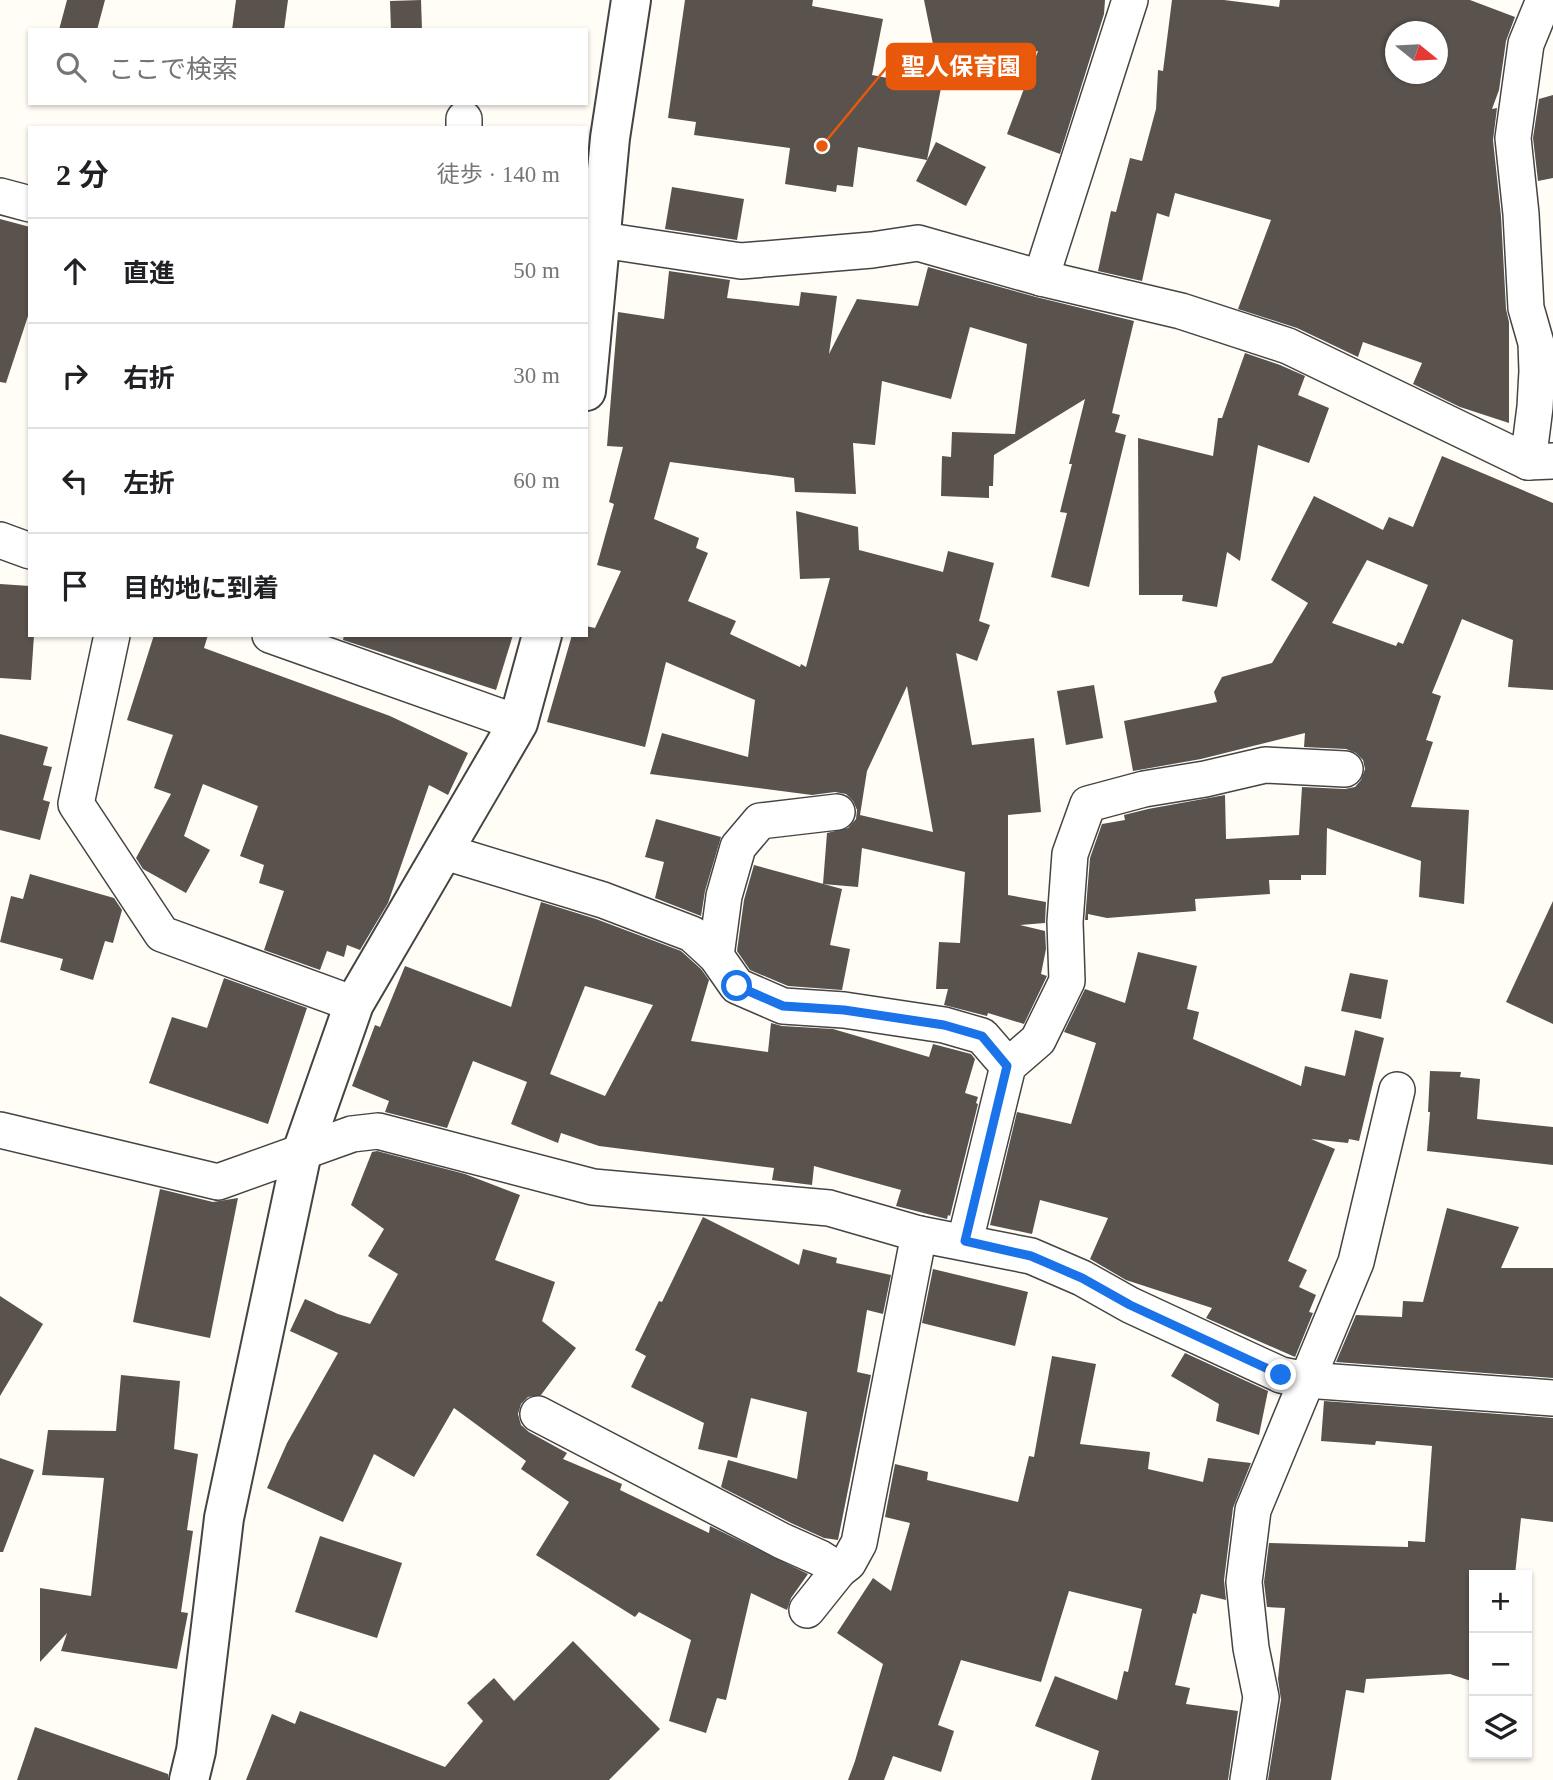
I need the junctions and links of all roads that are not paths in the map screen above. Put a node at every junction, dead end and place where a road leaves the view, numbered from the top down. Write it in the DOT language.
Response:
graph roads {
  1 [pos="631,0"];
  2 [pos="1130,0"];
  3 [pos="1544,0"];
  4 [pos="0,196"];
  5 [pos="28,203"];
  6 [pos="602,240"];
  7 [pos="592,277"];
  8 [pos="1041,278"];
  9 [pos="588,353"];
  10 [pos="1540,461"];
  11 [pos="0,540"];
  12 [pos="28,550"];
  13 [pos="111,637"];
  14 [pos="276,637"];
  15 [pos="541,637"];
  16 [pos="518,723"];
  17 [pos="1345,769"];
  18 [pos="837,812"];
  19 [pos="445,852"];
  20 [pos="716,956"];
  21 [pos="354,1004"];
  22 [pos="1007,1066"];
  23 [pos="1397,1090"];
  24 [pos="0,1130"];
  25 [pos="302,1152"];
  26 [pos="919,1234"];
  27 [pos="965,1241"];
  28 [pos="1306,1380"];
  29 [pos="1553,1398"];
  30 [pos="538,1414"];
  31 [pos="839,1570"];
  32 [pos="807,1610"];
  33 [pos="188,1780"];
  34 [pos="1248,1780"];
  1 -- 6 [label="street"];
  2 -- 8 [label="street"];
  3 -- 10 [label="street"];
  4 -- 5 [label="street"];
  6 -- 7 [label="street"];
  6 -- 8 [label="street"];
  7 -- 9 [label="street"];
  8 -- 10 [label="street"];
  11 -- 12 [label="street"];
  13 -- 21 [label="street"];
  14 -- 16 [label="street"];
  15 -- 16 [label="street"];
  16 -- 19 [label="street"];
  17 -- 22 [label="street"];
  18 -- 20 [label="street"];
  19 -- 20 [label="street"];
  19 -- 21 [label="street"];
  20 -- 22 [label="street"];
  21 -- 25 [label="street"];
  22 -- 27 [label="street"];
  23 -- 28 [label="street"];
  24 -- 25 [label="street"];
  25 -- 26 [label="street"];
  25 -- 33 [label="street"];
  26 -- 27 [label="street"];
  26 -- 31 [label="street"];
  27 -- 28 [label="street"];
  28 -- 29 [label="street"];
  28 -- 34 [label="street"];
  30 -- 31 [label="street"];
  31 -- 32 [label="street"];
}
